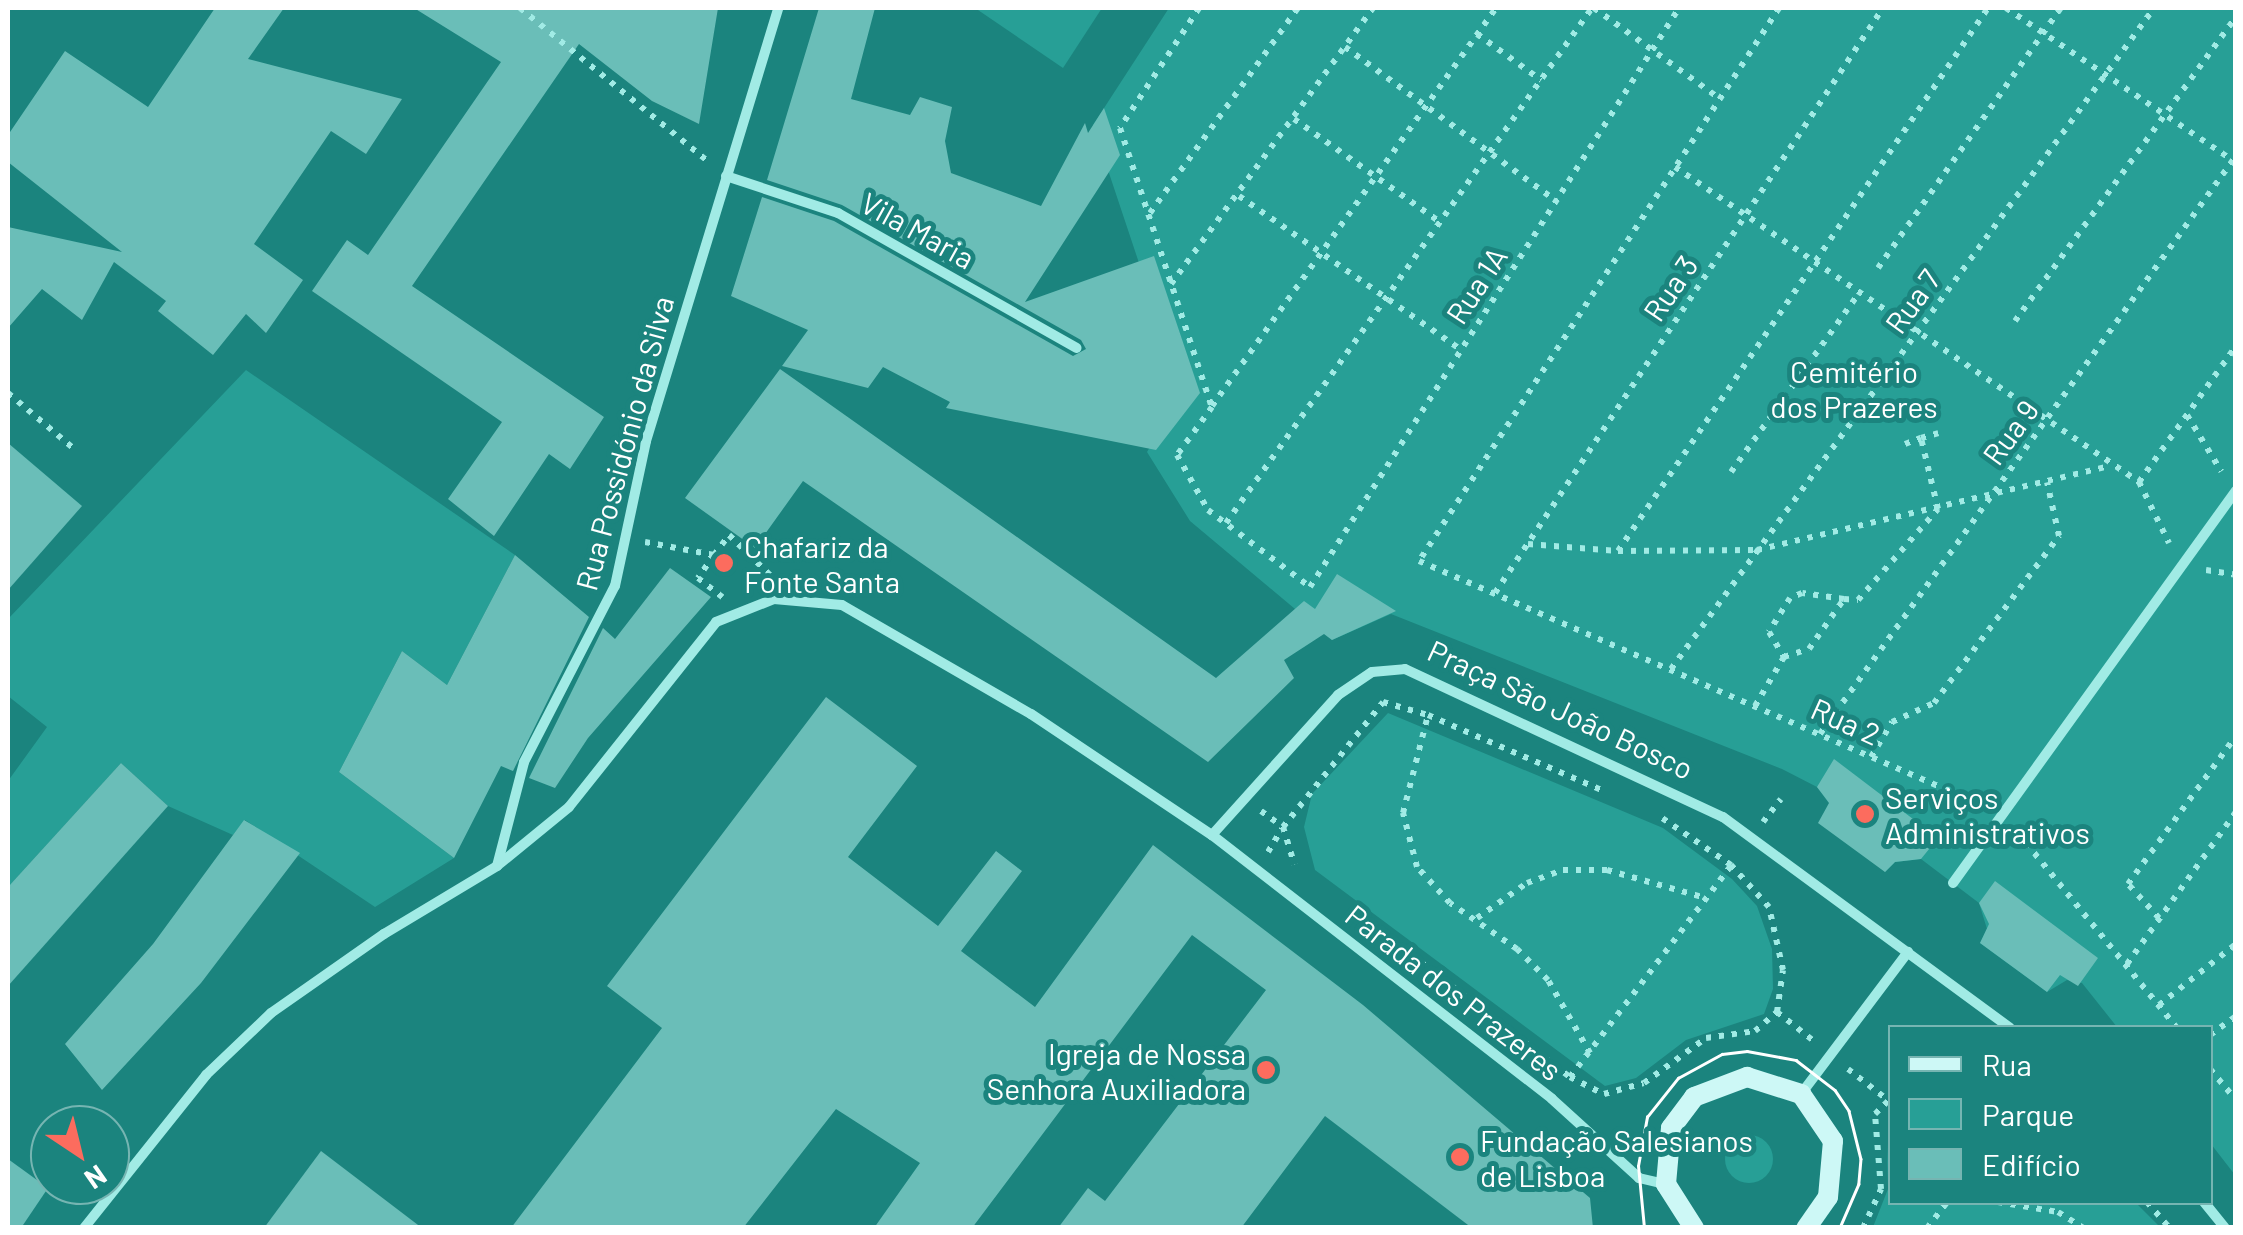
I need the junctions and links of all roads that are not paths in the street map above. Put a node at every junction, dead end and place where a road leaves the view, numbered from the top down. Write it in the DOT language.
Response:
graph roads {
  1 [pos="778,8"];
  2 [pos="726,176"];
  3 [pos="1077,348"];
  4 [pos="2235,491"];
  5 [pos="1212,835"];
  6 [pos="497,866"];
  7 [pos="1953,883"];
  8 [pos="1908,952"];
  9 [pos="2006,1025"];
  10 [pos="1801,1094"];
  11 [pos="1666,1184"];
  12 [pos="2206,1205"];
  13 [pos="84,1228"];
  14 [pos="1694,1228"];
  15 [pos="1806,1228"];
  16 [pos="2225,1228"];
  1 -- 2 [label="street, Rua Possidónio da Silva"];
  2 -- 3 [label="street, Vila Maria"];
  2 -- 6 [label="street, Rua Possidónio da Silva"];
  4 -- 7 [label="street"];
  5 -- 6 [label="street, Parada dos Prazeres"];
  5 -- 8 [label="street, Praça São João Bosco"];
  5 -- 11 [label="street, Parada dos Prazeres"];
  6 -- 13 [label="street"];
  8 -- 9 [label="street, Praça São João Bosco"];
  8 -- 10 [label="street"];
  10 -- 11 [label="street"];
  10 -- 15 [label="street"];
  11 -- 14 [label="street"];
  12 -- 16 [label="street"];
}
